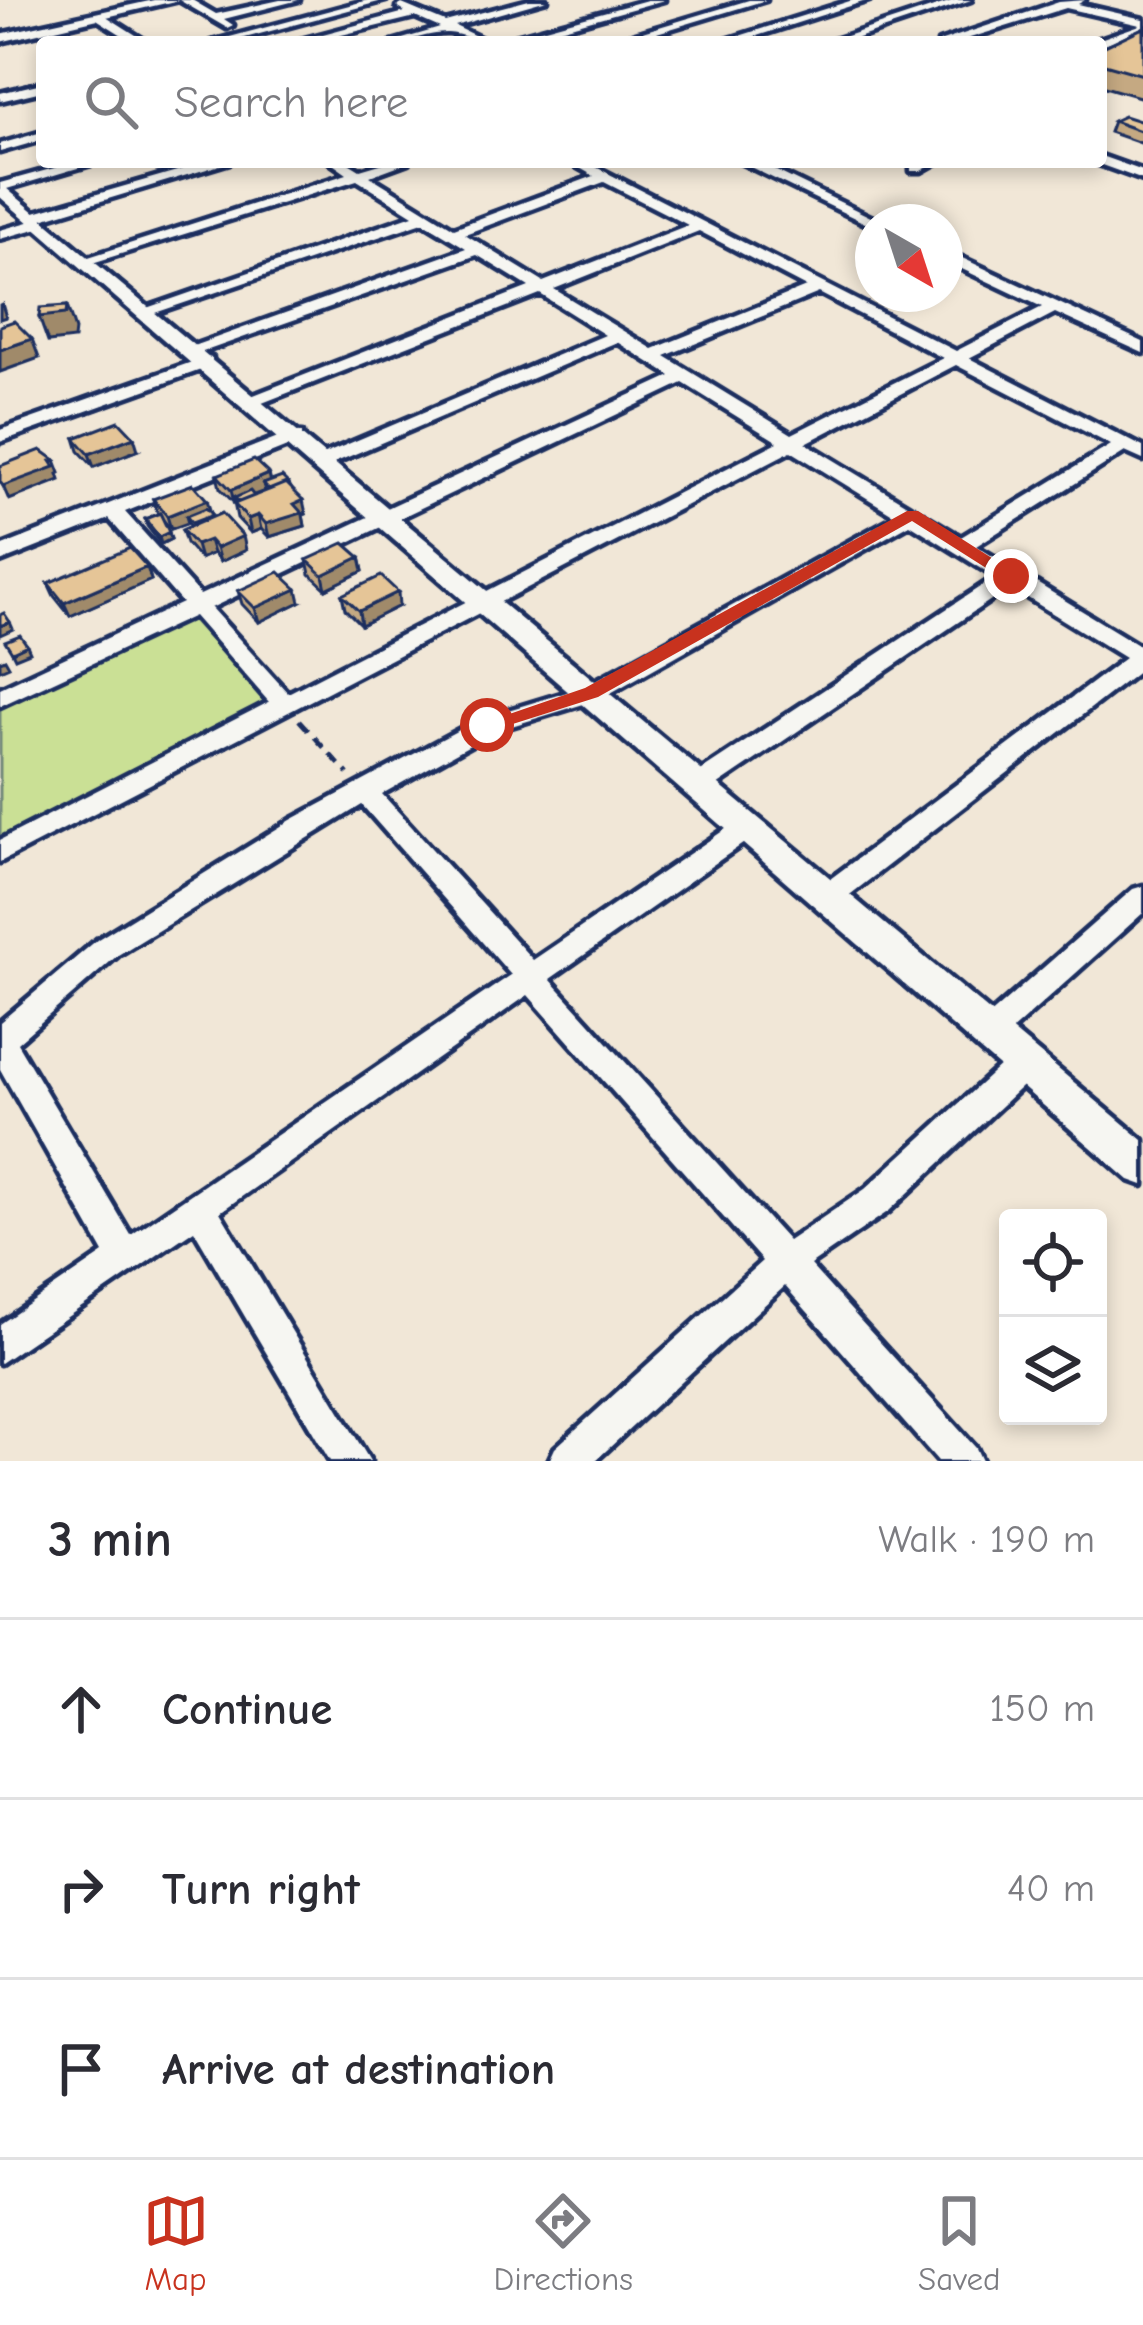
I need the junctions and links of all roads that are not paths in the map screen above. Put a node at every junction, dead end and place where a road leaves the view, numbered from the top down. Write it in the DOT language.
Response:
graph roads {
  1 [pos="172,0"];
  2 [pos="184,0"];
  3 [pos="294,0"];
  4 [pos="384,0"];
  5 [pos="431,0"];
  6 [pos="542,0"];
  7 [pos="659,0"];
  8 [pos="689,0"];
  9 [pos="761,0"];
  10 [pos="966,0"];
  11 [pos="1035,0"];
  12 [pos="856,1"];
  13 [pos="1074,3"];
  14 [pos="410,10"];
  15 [pos="721,11"];
  16 [pos="99,16"];
  17 [pos="213,18"];
  18 [pos="905,20"];
  19 [pos="1143,24"];
  20 [pos="922,26"];
  21 [pos="448,27"];
  22 [pos="768,29"];
  23 [pos="245,35"];
  24 [pos="131,36"];
  25 [pos="241,36"];
  26 [pos="320,36"];
  27 [pos="418,36"];
  28 [pos="468,36"];
  29 [pos="523,36"];
  30 [pos="636,36"];
  31 [pos="745,36"];
  32 [pos="784,36"];
  33 [pos="853,36"];
  34 [pos="962,36"];
  35 [pos="0,38"];
  36 [pos="1107,39"];
  37 [pos="36,89"];
  38 [pos="0,98"];
  39 [pos="36,138"];
  40 [pos="0,148"];
  41 [pos="1107,162"];
  42 [pos="70,168"];
  43 [pos="204,168"];
  44 [pos="347,168"];
  45 [pos="382,168"];
  46 [pos="588,168"];
  47 [pos="766,168"];
  48 [pos="359,175"];
  49 [pos="1143,176"];
  50 [pos="605,177"];
  51 [pos="0,188"];
  52 [pos="855,212"];
  53 [pos="427,216"];
  54 [pos="37,220"];
  55 [pos="699,226"];
  56 [pos="454,233"];
  57 [pos="0,235"];
  58 [pos="481,248"];
  59 [pos="84,260"];
  60 [pos="963,264"];
  61 [pos="543,287"];
  62 [pos="820,287"];
  63 [pos="1054,307"];
  64 [pos="143,312"];
  65 [pos="621,334"];
  66 [pos="1143,348"];
  67 [pos="653,355"];
  68 [pos="198,356"];
  69 [pos="958,357"];
  70 [pos="686,375"];
  71 [pos="252,402"];
  72 [pos="0,436"];
  73 [pos="295,437"];
  74 [pos="794,441"];
  75 [pos="1134,449"];
  76 [pos="322,462"];
  77 [pos="112,510"];
  78 [pos="383,514"];
  79 [pos="912,514"];
  80 [pos="962,546"];
  81 [pos="0,555"];
  82 [pos="1011,576"];
  83 [pos="484,601"];
  84 [pos="195,605"];
  85 [pos="1142,657"];
  86 [pos="592,693"];
  87 [pos="0,698"];
  88 [pos="284,704"];
  89 [pos="699,785"];
  90 [pos="364,791"];
  91 [pos="748,827"];
  92 [pos="0,852"];
  93 [pos="828,896"];
  94 [pos="1143,897"];
  95 [pos="530,978"];
  96 [pos="988,1034"];
  97 [pos="0,1040"];
  98 [pos="1024,1064"];
  99 [pos="1143,1166"];
  100 [pos="200,1208"];
  101 [pos="125,1257"];
  102 [pos="786,1262"];
  103 [pos="0,1345"];
  104 [pos="351,1461"];
  105 [pos="568,1461"];
  106 [pos="963,1461"];
  1 -- 16 [label="street"];
  2 -- 17 [label="street"];
  3 -- 17 [label="street"];
  4 -- 14 [label="street"];
  4 -- 23 [label="street"];
  5 -- 14 [label="street"];
  6 -- 21 [label="street"];
  7 -- 29 [label="street"];
  8 -- 15 [label="street"];
  9 -- 15 [label="street"];
  10 -- 18 [label="street"];
  11 -- 13 [label="street"];
  12 -- 18 [label="street"];
  12 -- 22 [label="street"];
  13 -- 19 [label="street"];
  13 -- 34 [label="street"];
  14 -- 21 [label="street"];
  14 -- 26 [label="street"];
  15 -- 22 [label="street"];
  15 -- 30 [label="street"];
  16 -- 24 [label="street"];
  16 -- 35 [label="street"];
  17 -- 23 [label="street"];
  18 -- 20 [label="street"];
  18 -- 33 [label="street"];
  19 -- 36 [label="street"];
  21 -- 27 [label="street"];
  21 -- 28 [label="street"];
  22 -- 31 [label="street"];
  22 -- 32 [label="street"];
  23 -- 25 [label="street"];
  37 -- 38 [label="street"];
  39 -- 40 [label="street"];
  41 -- 49 [label="street"];
  42 -- 51 [label="street"];
  43 -- 54 [label="street"];
  44 -- 48 [label="street"];
  45 -- 48 [label="street"];
  46 -- 50 [label="street"];
  47 -- 52 [label="street"];
  48 -- 53 [label="street"];
  48 -- 59 [label="street"];
  50 -- 55 [label="street"];
  50 -- 56 [label="street"];
  51 -- 54 [label="street"];
  53 -- 56 [label="street"];
  53 -- 64 [label="street"];
  54 -- 57 [label="street"];
  54 -- 59 [label="street"];
  55 -- 61 [label="street"];
  55 -- 62 [label="street"];
  56 -- 58 [label="street"];
  58 -- 61 [label="street"];
  58 -- 68 [label="street"];
  59 -- 64 [label="street"];
  60 -- 63 [label="street"];
  61 -- 65 [label="street"];
  61 -- 71 [label="street"];
  62 -- 67 [label="street"];
  62 -- 69 [label="street"];
  63 -- 66 [label="street"];
  63 -- 69 [label="street"];
  64 -- 68 [label="street"];
  65 -- 67 [label="street"];
  65 -- 76 [label="street"];
  67 -- 70 [label="street"];
  68 -- 71 [label="street"];
  68 -- 72 [label="street"];
  69 -- 74 [label="street"];
  69 -- 75 [label="street"];
  70 -- 74 [label="street"];
  70 -- 78 [label="street"];
  71 -- 73 [label="street"];
  73 -- 76 [label="street"];
  73 -- 77 [label="street"];
  74 -- 79 [label="street"];
  74 -- 83 [label="street"];
  75 -- 80 [label="street"];
  76 -- 78 [label="street"];
  77 -- 81 [label="street"];
  77 -- 84 [label="street"];
  78 -- 83 [label="street"];
  78 -- 84 [label="street"];
  79 -- 80 [label="street"];
  79 -- 86 [label="street"];
  80 -- 82 [label="street"];
  82 -- 85 [label="street"];
  82 -- 89 [label="street"];
  83 -- 86 [label="street"];
  83 -- 88 [label="street"];
  84 -- 87 [label="street"];
  84 -- 88 [label="street"];
  85 -- 93 [label="street"];
  86 -- 89 [label="street"];
  86 -- 90 [label="street"];
  88 -- 92 [label="street"];
  89 -- 91 [label="street"];
  90 -- 95 [label="street"];
  90 -- 97 [label="street"];
  91 -- 93 [label="street"];
  91 -- 95 [label="street"];
  93 -- 96 [label="street"];
  94 -- 96 [label="street"];
  95 -- 100 [label="street"];
  95 -- 102 [label="street"];
  96 -- 98 [label="street"];
  97 -- 101 [label="street"];
  98 -- 99 [label="street"];
  98 -- 102 [label="street"];
  100 -- 101 [label="street"];
  100 -- 104 [label="street"];
  101 -- 103 [label="street"];
  102 -- 105 [label="street"];
  102 -- 106 [label="street"];
}
